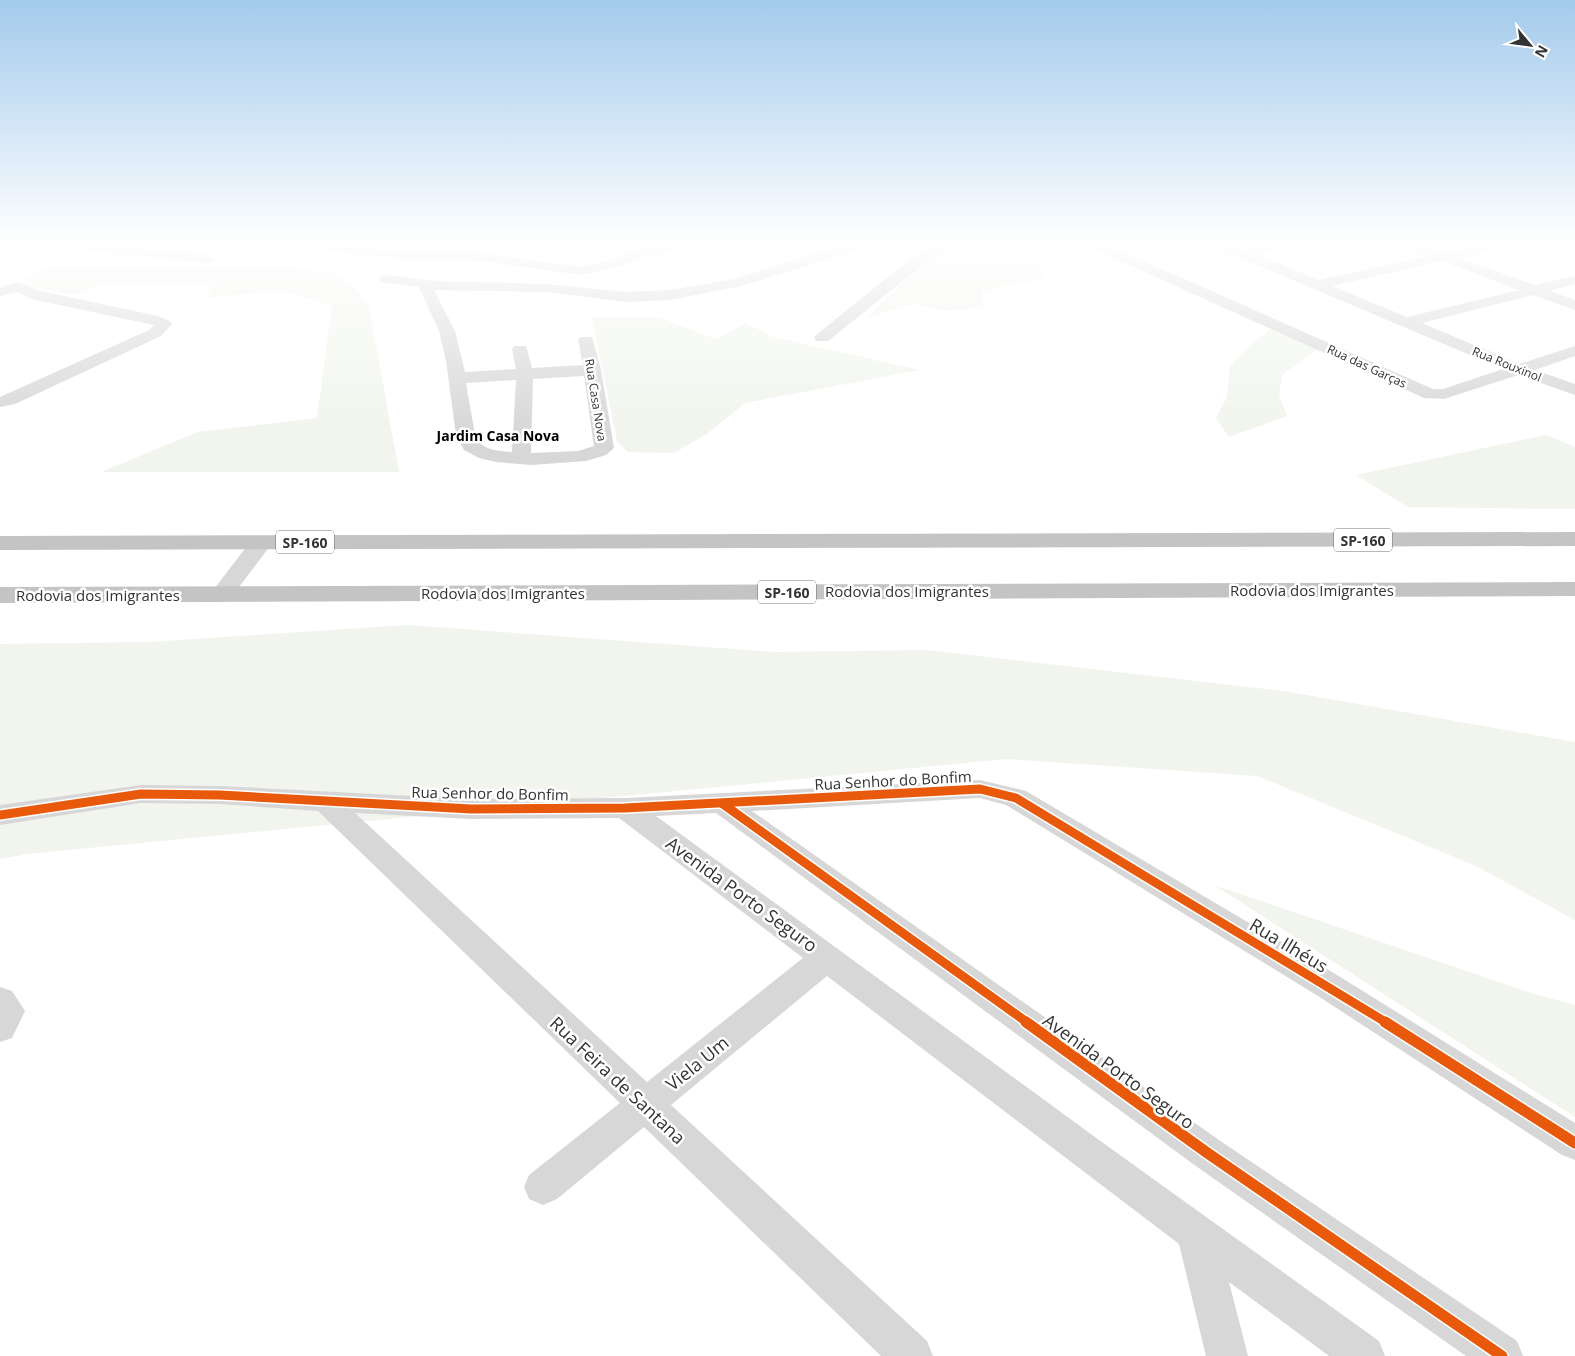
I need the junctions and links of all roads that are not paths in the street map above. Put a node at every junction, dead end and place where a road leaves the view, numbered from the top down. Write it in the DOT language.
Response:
graph roads {
  1 [pos="89,306"];
  2 [pos="434,306"];
  3 [pos="861,306"];
  4 [pos="1237,306"];
  5 [pos="1369,306"];
  6 [pos="1470,306"];
  7 [pos="1407,322"];
  8 [pos="822,338"];
  9 [pos="586,340"];
  10 [pos="520,349"];
  11 [pos="1575,351"];
  12 [pos="592,370"];
  13 [pos="1520,370"];
  14 [pos="525,374"];
  15 [pos="457,378"];
  16 [pos="1575,390"];
  17 [pos="0,402"];
  18 [pos="521,459"];
  19 [pos="1575,539"];
  20 [pos="262,542"];
  21 [pos="0,543"];
  22 [pos="1575,589"];
  23 [pos="222,594"];
  24 [pos="0,595"];
  25 [pos="980,789"];
  26 [pos="326,802"];
  27 [pos="724,804"];
  28 [pos="625,808"];
  29 [pos="0,814"];
  30 [pos="827,957"];
  31 [pos="0,1000"];
  32 [pos="0,1028"];
  33 [pos="645,1106"];
  34 [pos="1575,1142"];
  35 [pos="543,1187"];
  36 [pos="1198,1237"];
  37 [pos="912,1356"];
  38 [pos="1227,1356"];
  39 [pos="1364,1356"];
  40 [pos="1502,1356"];
  1 -- 17 [label="street"];
  2 -- 15 [label="street, Rua Casa Nova"];
  3 -- 8 [label="street"];
  4 -- 13 [label="street, Rua das Garças"];
  5 -- 7 [label="street, Rua Rouxinol"];
  6 -- 7 [label="street"];
  7 -- 13 [label="street, Rua Rouxinol"];
  9 -- 12 [label="street, Rua Casa Nova"];
  10 -- 14 [label="street"];
  11 -- 13 [label="street"];
  12 -- 14 [label="street"];
  12 -- 18 [label="street, Rua Casa Nova"];
  13 -- 16 [label="street, Rua Rouxinol"];
  14 -- 15 [label="street"];
  14 -- 18 [label="street"];
  15 -- 18 [label="street, Rua Casa Nova"];
  19 -- 20 [label="highway, SP-160"];
  20 -- 21 [label="highway, SP-160"];
  20 -- 23 [label="street"];
  22 -- 23 [label="highway, Rodovia dos Imigrantes / SP-160"];
  23 -- 24 [label="highway, Rodovia dos Imigrantes / SP-160"];
  25 -- 27 [label="street, Rua Senhor do Bonfim"];
  25 -- 34 [label="street, Rua Ilhéus"];
  26 -- 28 [label="street, Rua Senhor do Bonfim"];
  26 -- 29 [label="street, Rua Senhor do Bonfim"];
  26 -- 33 [label="street, Rua Feira de Santana"];
  27 -- 28 [label="street, Rua Senhor do Bonfim"];
  27 -- 40 [label="street, Avenida Porto Seguro"];
  28 -- 30 [label="street, Avenida Porto Seguro"];
  30 -- 33 [label="street, Viela Um"];
  30 -- 36 [label="street, Avenida Porto Seguro"];
  31 -- 32 [label="street"];
  33 -- 35 [label="street, Viela Um"];
  33 -- 37 [label="street, Rua Feira de Santana"];
  36 -- 38 [label="street"];
  36 -- 39 [label="street, Avenida Porto Seguro"];
}
